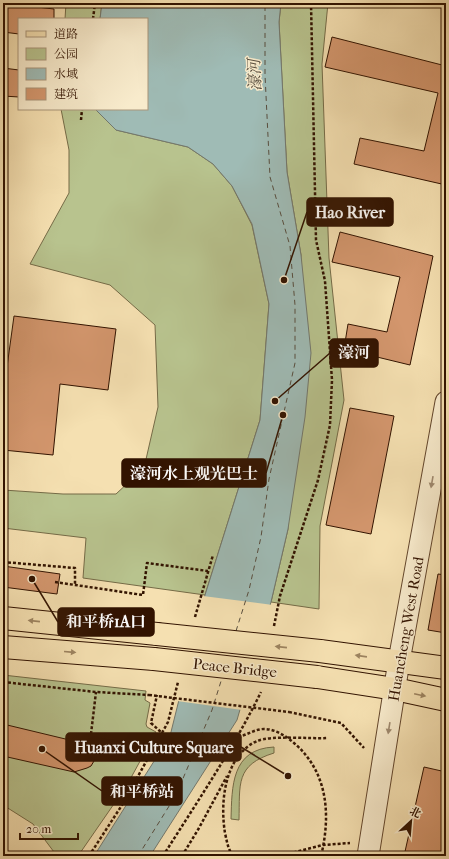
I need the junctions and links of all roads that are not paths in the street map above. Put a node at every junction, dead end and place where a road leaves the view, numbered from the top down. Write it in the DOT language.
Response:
graph roads {
  1 [pos="446,402"];
  2 [pos="3,618"];
  3 [pos="3,647"];
  4 [pos="399,661"];
  5 [pos="446,668"];
  6 [pos="395,689"];
  7 [pos="446,700"];
  8 [pos="360,853"];
  1 -- 4 [label="street, Huancheng West Road, one-way"];
  4 -- 2 [label="main road, one-way, bridge"];
  3 -- 6 [label="main road, Peace Bridge, one-way, bridge"];
  4 -- 5 [label="main road"];
  4 -- 6 [label="street, Huancheng West Road"];
  6 -- 7 [label="main road, Peace Bridge, one-way"];
  6 -- 8 [label="street, Huancheng West Road, one-way"];
}
